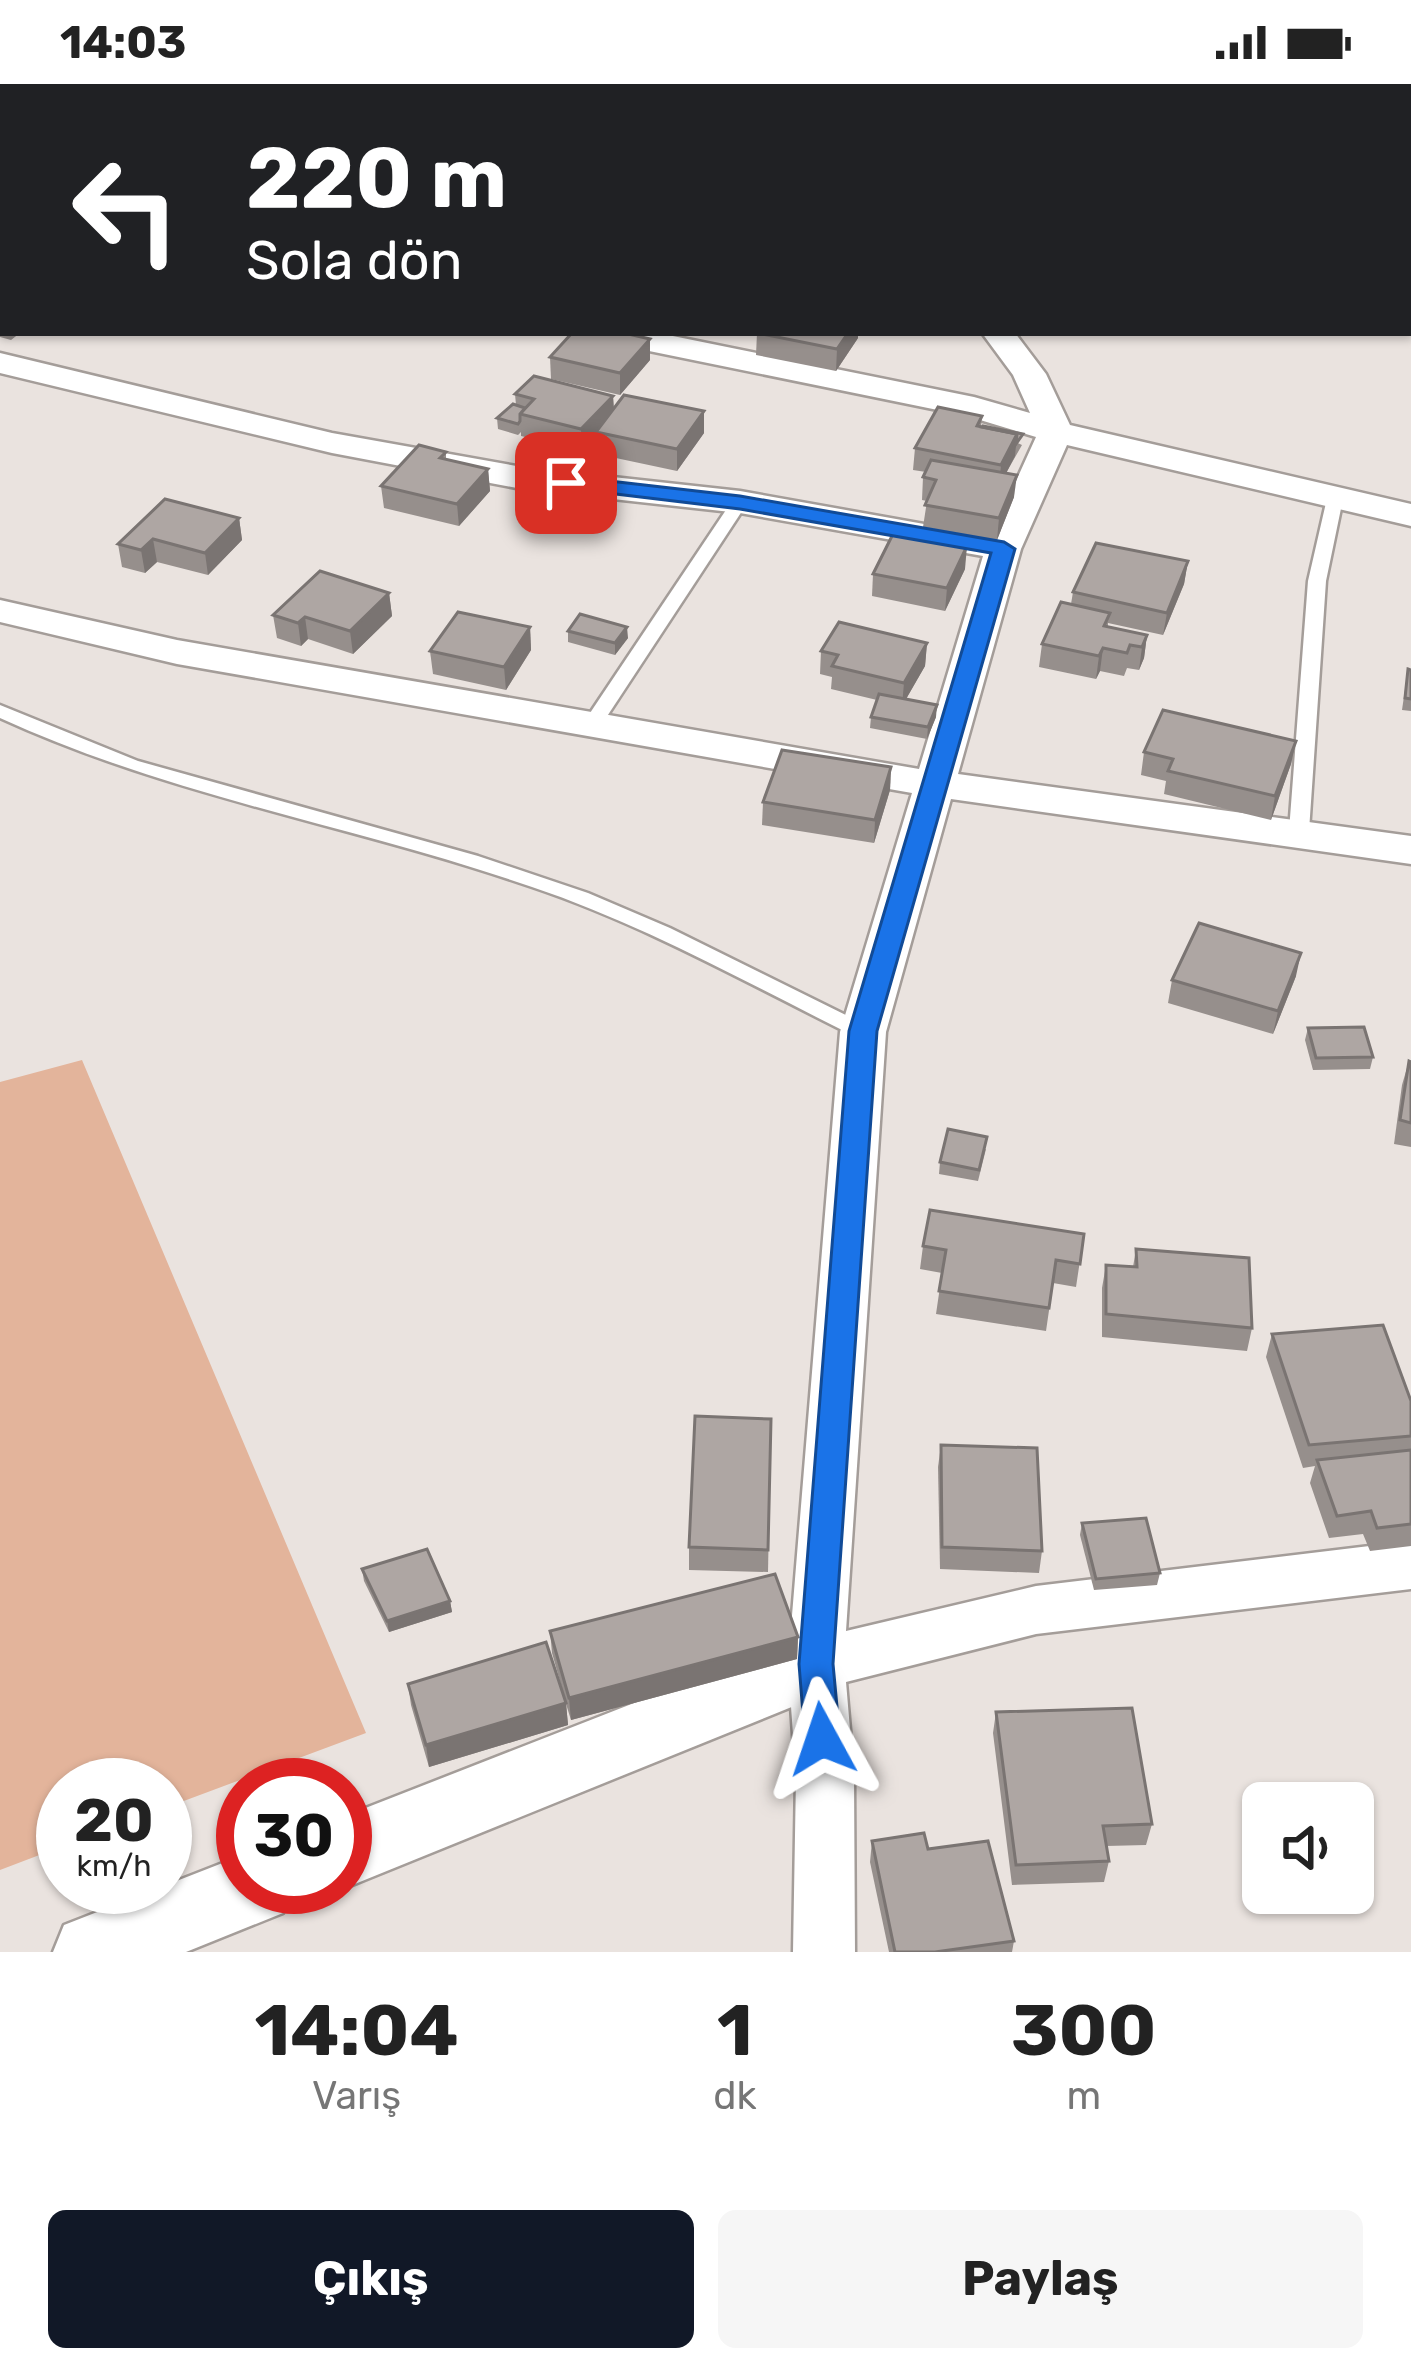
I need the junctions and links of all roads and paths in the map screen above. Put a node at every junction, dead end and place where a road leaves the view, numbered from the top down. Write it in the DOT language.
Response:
graph roads {
  1 [pos="625,336"];
  2 [pos="1000,336"];
  3 [pos="0,362"];
  4 [pos="1056,432"];
  5 [pos="1336,494"];
  6 [pos="740,502"];
  7 [pos="1411,515"];
  8 [pos="1004,549"];
  9 [pos="0,611"];
  10 [pos="0,711"];
  11 [pos="593,723"];
  12 [pos="933,784"];
  13 [pos="1299,831"];
  14 [pos="1411,850"];
  15 [pos="863,1031"];
  16 [pos="1411,1565"];
  17 [pos="816,1664"];
  18 [pos="372,1841"];
  19 [pos="216,1903"];
  20 [pos="92,1952"];
  21 [pos="824,1952"];
  1 -- 4 [label="street"];
  2 -- 4 [label="street"];
  3 -- 6 [label="street"];
  4 -- 5 [label="street"];
  4 -- 8 [label="street"];
  5 -- 7 [label="street"];
  5 -- 13 [label="lane"];
  6 -- 8 [label="street"];
  6 -- 11 [label="lane"];
  8 -- 12 [label="street"];
  9 -- 11 [label="street"];
  10 -- 15 [label="lane"];
  11 -- 12 [label="street"];
  12 -- 13 [label="street"];
  12 -- 15 [label="street"];
  13 -- 14 [label="street"];
  15 -- 17 [label="street"];
  16 -- 17 [label="street"];
  17 -- 18 [label="street"];
  17 -- 21 [label="street"];
  19 -- 20 [label="street"];
}
